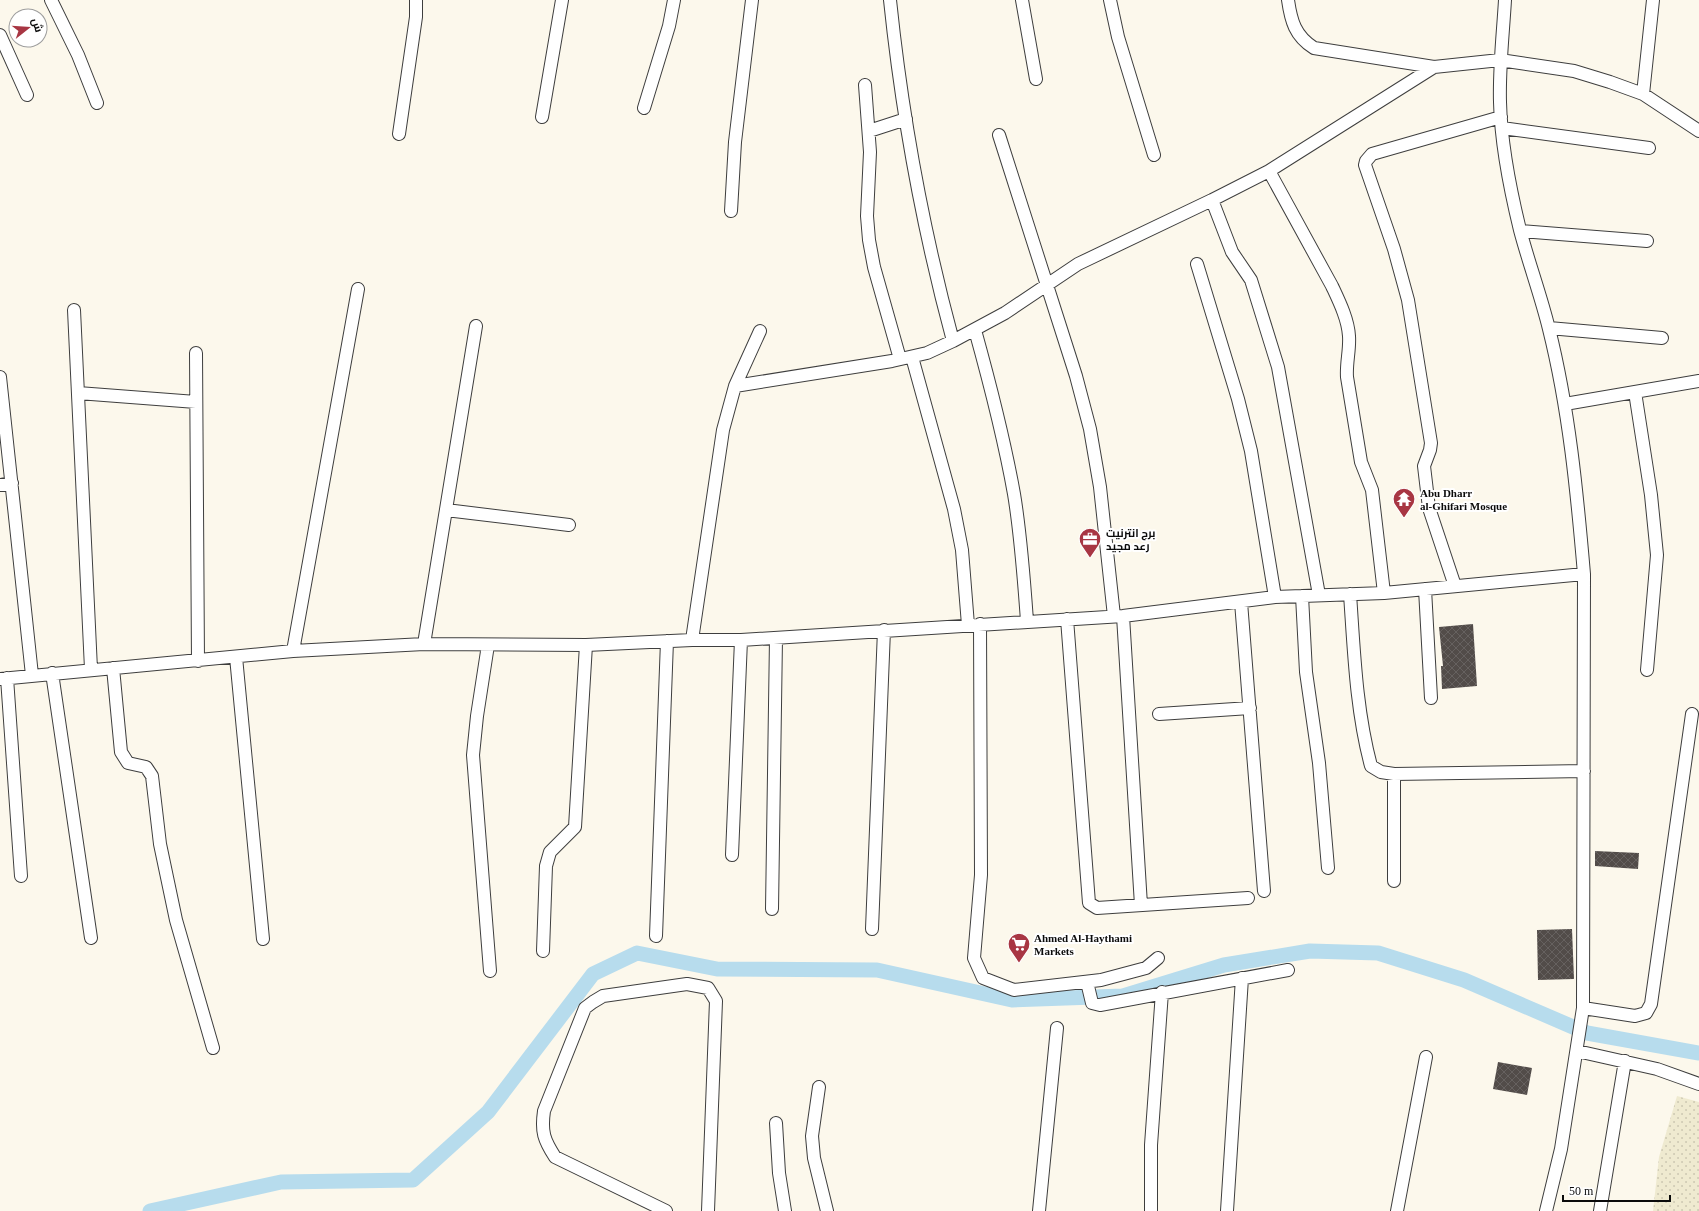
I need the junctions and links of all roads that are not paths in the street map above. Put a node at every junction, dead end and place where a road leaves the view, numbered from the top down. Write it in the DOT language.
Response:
graph roads {
  1 [pos="51,0"];
  2 [pos="416,0"];
  3 [pos="562,0"];
  4 [pos="674,0"];
  5 [pos="752,0"];
  6 [pos="890,0"];
  7 [pos="1022,0"];
  8 [pos="1110,0"];
  9 [pos="1288,0"];
  10 [pos="1505,0"];
  11 [pos="1653,0"];
  12 [pos="0,35"];
  13 [pos="1500,60"];
  14 [pos="1434,67"];
  15 [pos="1036,79"];
  16 [pos="865,85"];
  17 [pos="1642,94"];
  18 [pos="27,95"];
  19 [pos="97,103"];
  20 [pos="644,108"];
  21 [pos="542,117"];
  22 [pos="906,119"];
  23 [pos="1502,122"];
  24 [pos="869,131"];
  25 [pos="1699,131"];
  26 [pos="399,134"];
  27 [pos="999,136"];
  28 [pos="1649,148"];
  29 [pos="1154,155"];
  30 [pos="1269,171"];
  31 [pos="1212,200"];
  32 [pos="731,211"];
  33 [pos="1521,231"];
  34 [pos="1647,241"];
  35 [pos="1197,264"];
  36 [pos="1046,284"];
  37 [pos="358,289"];
  38 [pos="74,310"];
  39 [pos="476,326"];
  40 [pos="1549,328"];
  41 [pos="975,330"];
  42 [pos="760,331"];
  43 [pos="1662,338"];
  44 [pos="952,341"];
  45 [pos="196,353"];
  46 [pos="906,358"];
  47 [pos="0,378"];
  48 [pos="1699,381"];
  49 [pos="735,386"];
  50 [pos="1635,392"];
  51 [pos="78,393"];
  52 [pos="196,402"];
  53 [pos="1565,404"];
  54 [pos="12,483"];
  55 [pos="0,485"];
  56 [pos="446,510"];
  57 [pos="569,525"];
  58 [pos="1584,574"];
  59 [pos="1456,586"];
  60 [pos="1425,589"];
  61 [pos="1384,593"];
  62 [pos="1350,594"];
  63 [pos="1319,595"];
  64 [pos="1302,596"];
  65 [pos="1275,597"];
  66 [pos="1241,602"];
  67 [pos="1118,616"];
  68 [pos="1067,619"];
  69 [pos="1027,621"];
  70 [pos="974,624"];
  71 [pos="884,630"];
  72 [pos="776,638"];
  73 [pos="692,640"];
  74 [pos="741,640"];
  75 [pos="667,641"];
  76 [pos="424,644"];
  77 [pos="586,645"];
  78 [pos="488,646"];
  79 [pos="294,652"];
  80 [pos="236,657"];
  81 [pos="198,661"];
  82 [pos="113,668"];
  83 [pos="91,669"];
  84 [pos="1647,670"];
  85 [pos="52,673"];
  86 [pos="32,675"];
  87 [pos="3,679"];
  88 [pos="1431,698"];
  89 [pos="1250,708"];
  90 [pos="1159,714"];
  91 [pos="1692,714"];
  92 [pos="1584,771"];
  93 [pos="1394,774"];
  94 [pos="732,855"];
  95 [pos="1328,868"];
  96 [pos="21,876"];
  97 [pos="1394,881"];
  98 [pos="1264,891"];
  99 [pos="1248,898"];
  100 [pos="1142,905"];
  101 [pos="772,909"];
  102 [pos="872,929"];
  103 [pos="656,936"];
  104 [pos="91,938"];
  105 [pos="263,939"];
  106 [pos="543,951"];
  107 [pos="1158,958"];
  108 [pos="1288,970"];
  109 [pos="490,971"];
  110 [pos="1242,978"];
  111 [pos="1087,982"];
  112 [pos="1162,992"];
  113 [pos="1583,1008"];
  114 [pos="1056,1028"];
  115 [pos="1577,1047"];
  116 [pos="213,1048"];
  117 [pos="1426,1057"];
  118 [pos="1625,1061"];
  119 [pos="1699,1084"];
  120 [pos="819,1087"];
  121 [pos="776,1123"];
  122 [pos="666,1211"];
  123 [pos="708,1211"];
  124 [pos="785,1211"];
  125 [pos="827,1211"];
  126 [pos="1040,1211"];
  127 [pos="1151,1211"];
  128 [pos="1227,1211"];
  129 [pos="1396,1211"];
  130 [pos="1546,1211"];
  131 [pos="1600,1211"];
  1 -- 19 [label="street"];
  2 -- 26 [label="street"];
  3 -- 21 [label="street"];
  4 -- 20 [label="street"];
  5 -- 32 [label="street"];
  6 -- 22 [label="street"];
  7 -- 15 [label="street"];
  8 -- 29 [label="street"];
  9 -- 14 [label="street"];
  10 -- 13 [label="street"];
  11 -- 17 [label="street"];
  12 -- 18 [label="street"];
  13 -- 14 [label="street"];
  13 -- 17 [label="street"];
  13 -- 23 [label="street"];
  14 -- 30 [label="street"];
  16 -- 24 [label="street"];
  17 -- 25 [label="street"];
  22 -- 24 [label="street"];
  22 -- 44 [label="street"];
  23 -- 28 [label="street"];
  23 -- 33 [label="street"];
  23 -- 59 [label="street"];
  24 -- 46 [label="street"];
  27 -- 36 [label="street"];
  30 -- 31 [label="street"];
  30 -- 61 [label="street"];
  31 -- 36 [label="street"];
  31 -- 63 [label="street"];
  33 -- 34 [label="street"];
  33 -- 40 [label="street"];
  35 -- 65 [label="street"];
  36 -- 41 [label="street"];
  36 -- 67 [label="street"];
  37 -- 79 [label="street"];
  38 -- 51 [label="street"];
  39 -- 56 [label="street"];
  40 -- 43 [label="street"];
  40 -- 53 [label="street"];
  41 -- 44 [label="street"];
  41 -- 69 [label="street"];
  42 -- 49 [label="street"];
  44 -- 46 [label="street"];
  45 -- 52 [label="street"];
  46 -- 49 [label="street"];
  46 -- 70 [label="street"];
  47 -- 54 [label="street"];
  48 -- 50 [label="street"];
  49 -- 73 [label="street"];
  50 -- 53 [label="street"];
  50 -- 84 [label="street"];
  51 -- 52 [label="street"];
  51 -- 83 [label="street"];
  52 -- 81 [label="street"];
  53 -- 58 [label="street"];
  54 -- 55 [label="street"];
  54 -- 86 [label="street"];
  56 -- 57 [label="street"];
  56 -- 76 [label="street"];
  58 -- 59 [label="street"];
  58 -- 92 [label="street"];
  59 -- 60 [label="street"];
  60 -- 61 [label="street"];
  60 -- 88 [label="street"];
  61 -- 62 [label="street"];
  62 -- 63 [label="street"];
  62 -- 93 [label="street"];
  63 -- 64 [label="street"];
  64 -- 65 [label="street"];
  64 -- 95 [label="street"];
  65 -- 66 [label="street"];
  66 -- 67 [label="street"];
  66 -- 89 [label="street"];
  67 -- 68 [label="street"];
  67 -- 100 [label="street"];
  68 -- 69 [label="street"];
  68 -- 100 [label="street"];
  69 -- 70 [label="street"];
  70 -- 71 [label="street"];
  70 -- 111 [label="street"];
  71 -- 72 [label="street"];
  71 -- 102 [label="street"];
  72 -- 74 [label="street"];
  72 -- 101 [label="street"];
  73 -- 74 [label="street"];
  73 -- 75 [label="street"];
  74 -- 94 [label="street"];
  75 -- 77 [label="street"];
  75 -- 103 [label="street"];
  76 -- 78 [label="street"];
  76 -- 79 [label="street"];
  77 -- 78 [label="street"];
  77 -- 106 [label="street"];
  78 -- 109 [label="street"];
  79 -- 80 [label="street"];
  80 -- 81 [label="street"];
  80 -- 105 [label="street"];
  81 -- 82 [label="street"];
  82 -- 83 [label="street"];
  82 -- 116 [label="street"];
  83 -- 85 [label="street"];
  85 -- 86 [label="street"];
  85 -- 104 [label="street"];
  86 -- 87 [label="street"];
  87 -- 96 [label="street"];
  89 -- 90 [label="street"];
  89 -- 98 [label="street"];
  91 -- 113 [label="street"];
  92 -- 93 [label="street"];
  92 -- 113 [label="street"];
  93 -- 97 [label="street"];
  99 -- 100 [label="street"];
  107 -- 111 [label="street"];
  108 -- 110 [label="street"];
  110 -- 112 [label="street"];
  110 -- 128 [label="street"];
  111 -- 112 [label="street"];
  112 -- 127 [label="street"];
  113 -- 115 [label="street"];
  114 -- 126 [label="street"];
  115 -- 118 [label="street"];
  115 -- 130 [label="street"];
  117 -- 129 [label="street"];
  118 -- 119 [label="street"];
  118 -- 131 [label="street"];
  120 -- 125 [label="street"];
  121 -- 124 [label="street"];
  122 -- 123 [label="street"];
}
